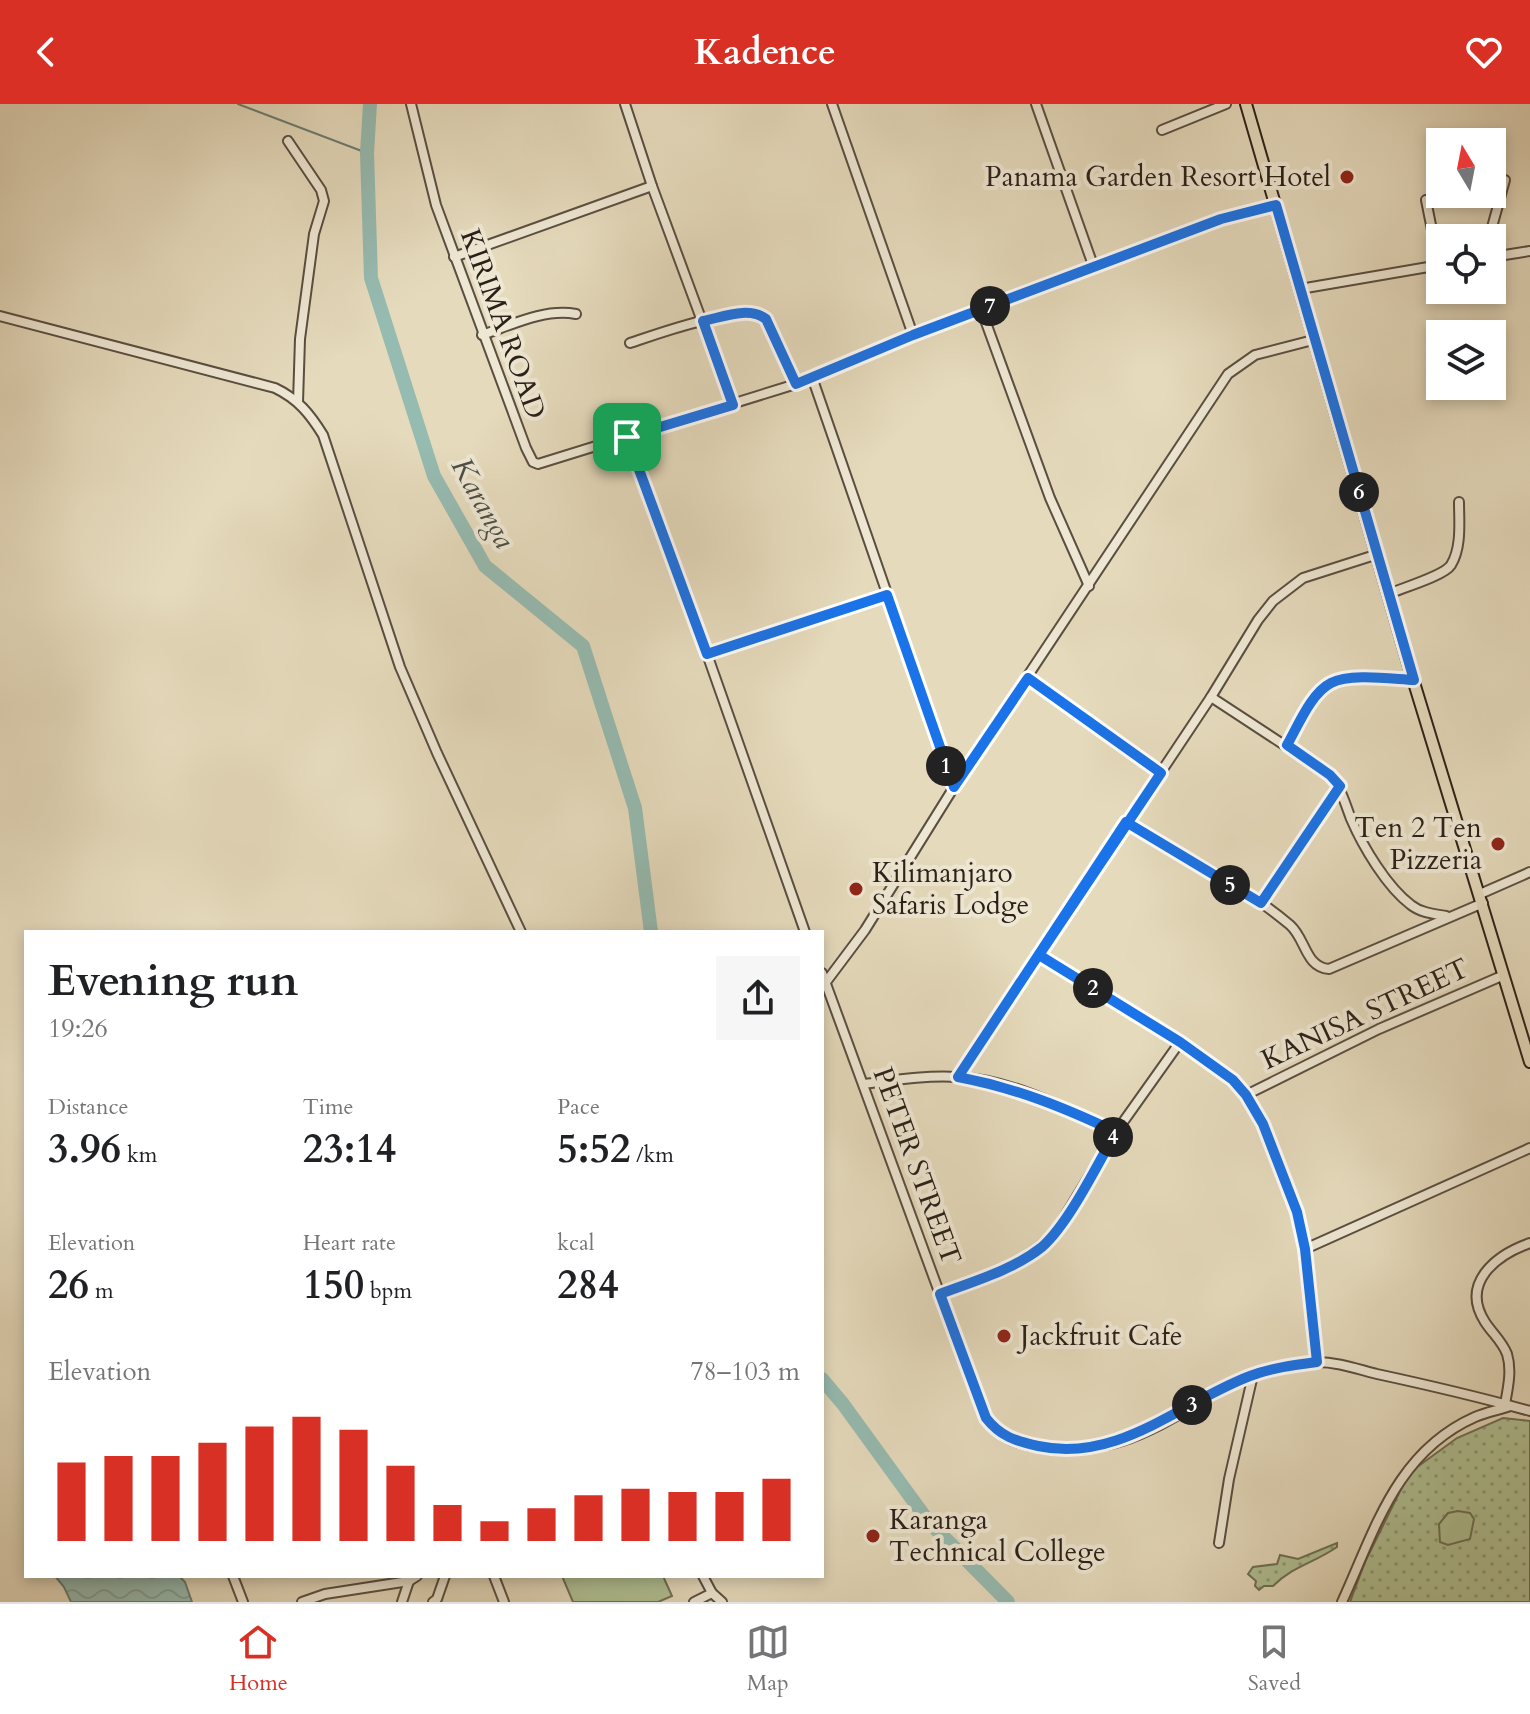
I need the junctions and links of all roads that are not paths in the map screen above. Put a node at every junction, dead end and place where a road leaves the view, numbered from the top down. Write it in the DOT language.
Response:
graph roads {
  1 [pos="411,104"];
  2 [pos="625,104"];
  3 [pos="832,104"];
  4 [pos="1036,104"];
  5 [pos="1226,104"];
  6 [pos="1246,104"];
  7 [pos="1162,130"];
  8 [pos="288,141"];
  9 [pos="652,186"];
  10 [pos="1276,205"];
  11 [pos="1530,251"];
  12 [pos="1506,255"];
  13 [pos="454,257"];
  14 [pos="1426,267"];
  15 [pos="1094,268"];
  16 [pos="1300,289"];
  17 [pos="981,309"];
  18 [pos="576,314"];
  19 [pos="0,316"];
  20 [pos="703,321"];
  21 [pos="482,335"];
  22 [pos="913,335"];
  23 [pos="1313,340"];
  24 [pos="630,343"];
  25 [pos="812,377"];
  26 [pos="796,384"];
  27 [pos="298,402"];
  28 [pos="733,405"];
  29 [pos="627,437"];
  30 [pos="1459,502"];
  31 [pos="1378,554"];
  32 [pos="1089,586"];
  33 [pos="1388,594"];
  34 [pos="887,595"];
  35 [pos="707,654"];
  36 [pos="1028,678"];
  37 [pos="1414,680"];
  38 [pos="1211,697"];
  39 [pos="1287,745"];
  40 [pos="1161,773"];
  41 [pos="1340,786"];
  42 [pos="954,787"];
  43 [pos="1126,822"];
  44 [pos="1530,872"];
  45 [pos="1482,899"];
  46 [pos="1261,903"];
  47 [pos="1449,917"];
  48 [pos="520,930"];
  49 [pos="804,930"];
  50 [pos="1039,955"];
  51 [pos="1504,975"];
  52 [pos="824,977"];
  53 [pos="1180,1042"];
  54 [pos="1530,1062"];
  55 [pos="958,1077"];
  56 [pos="864,1084"];
  57 [pos="1246,1095"];
  58 [pos="1116,1132"];
  59 [pos="1530,1148"];
  60 [pos="1530,1243"];
  61 [pos="1305,1249"];
  62 [pos="940,1294"];
  63 [pos="1317,1362"];
  64 [pos="1253,1375"];
  65 [pos="1508,1405"];
  66 [pos="1530,1411"];
  67 [pos="1219,1543"];
  68 [pos="234,1578"];
  69 [pos="444,1578"];
  70 [pos="495,1578"];
  71 [pos="704,1578"];
  72 [pos="413,1579"];
  73 [pos="712,1593"];
  74 [pos="435,1601"];
  75 [pos="243,1602"];
  76 [pos="302,1602"];
  77 [pos="402,1602"];
  78 [pos="504,1602"];
  79 [pos="694,1602"];
  80 [pos="722,1602"];
  81 [pos="1342,1602"];
  1 -- 13 [label="street, KIRIMA ROAD"];
  2 -- 9 [label="street"];
  3 -- 22 [label="street"];
  4 -- 15 [label="street"];
  5 -- 7 [label="street"];
  6 -- 10 [label="main road"];
  8 -- 27 [label="street"];
  9 -- 13 [label="street"];
  9 -- 20 [label="street"];
  10 -- 15 [label="street"];
  10 -- 16 [label="main road"];
  11 -- 12 [label="street"];
  13 -- 21 [label="street, KIRIMA ROAD"];
  14 -- 16 [label="street"];
  15 -- 17 [label="street"];
  16 -- 23 [label="main road"];
  17 -- 22 [label="street"];
  17 -- 32 [label="street"];
  18 -- 21 [label="street"];
  19 -- 27 [label="street"];
  20 -- 24 [label="street"];
  20 -- 26 [label="street"];
  20 -- 28 [label="street"];
  21 -- 29 [label="street, KIRIMA ROAD"];
  22 -- 25 [label="street"];
  23 -- 31 [label="main road"];
  23 -- 32 [label="street"];
  25 -- 26 [label="street"];
  25 -- 34 [label="street"];
  26 -- 28 [label="street"];
  27 -- 48 [label="street"];
  28 -- 29 [label="street"];
  29 -- 35 [label="street"];
  30 -- 33 [label="street"];
  31 -- 33 [label="main road"];
  31 -- 38 [label="street"];
  32 -- 36 [label="street"];
  33 -- 37 [label="main road"];
  34 -- 35 [label="street"];
  34 -- 42 [label="street"];
  35 -- 49 [label="street"];
  36 -- 40 [label="street"];
  36 -- 42 [label="street"];
  37 -- 39 [label="street"];
  37 -- 45 [label="main road"];
  38 -- 39 [label="street"];
  38 -- 40 [label="street"];
  39 -- 41 [label="street"];
  40 -- 43 [label="street"];
  41 -- 46 [label="street"];
  41 -- 47 [label="street"];
  42 -- 52 [label="street"];
  43 -- 46 [label="street"];
  43 -- 50 [label="street"];
  44 -- 45 [label="street"];
  45 -- 47 [label="street"];
  45 -- 51 [label="main road"];
  46 -- 47 [label="street"];
  50 -- 53 [label="street"];
  50 -- 55 [label="street"];
  51 -- 54 [label="main road"];
  51 -- 57 [label="street, KANISA STREET"];
  52 -- 56 [label="street, PETER STREET"];
  53 -- 57 [label="street"];
  53 -- 58 [label="street"];
  55 -- 56 [label="street"];
  55 -- 58 [label="street"];
  56 -- 62 [label="street, PETER STREET"];
  57 -- 61 [label="street"];
  58 -- 62 [label="street"];
  59 -- 61 [label="street"];
  60 -- 65 [label="street"];
  61 -- 63 [label="street"];
  62 -- 64 [label="street, PETER STREET"];
  63 -- 64 [label="street, PETER STREET"];
  63 -- 65 [label="street, PETER STREET"];
  64 -- 67 [label="street"];
  65 -- 66 [label="street, PETER STREET"];
  65 -- 81 [label="street"];
  68 -- 75 [label="street"];
  69 -- 74 [label="street"];
  70 -- 78 [label="street"];
  71 -- 73 [label="street"];
  72 -- 76 [label="street"];
  72 -- 77 [label="street"];
  73 -- 79 [label="street"];
  73 -- 80 [label="street"];
}
